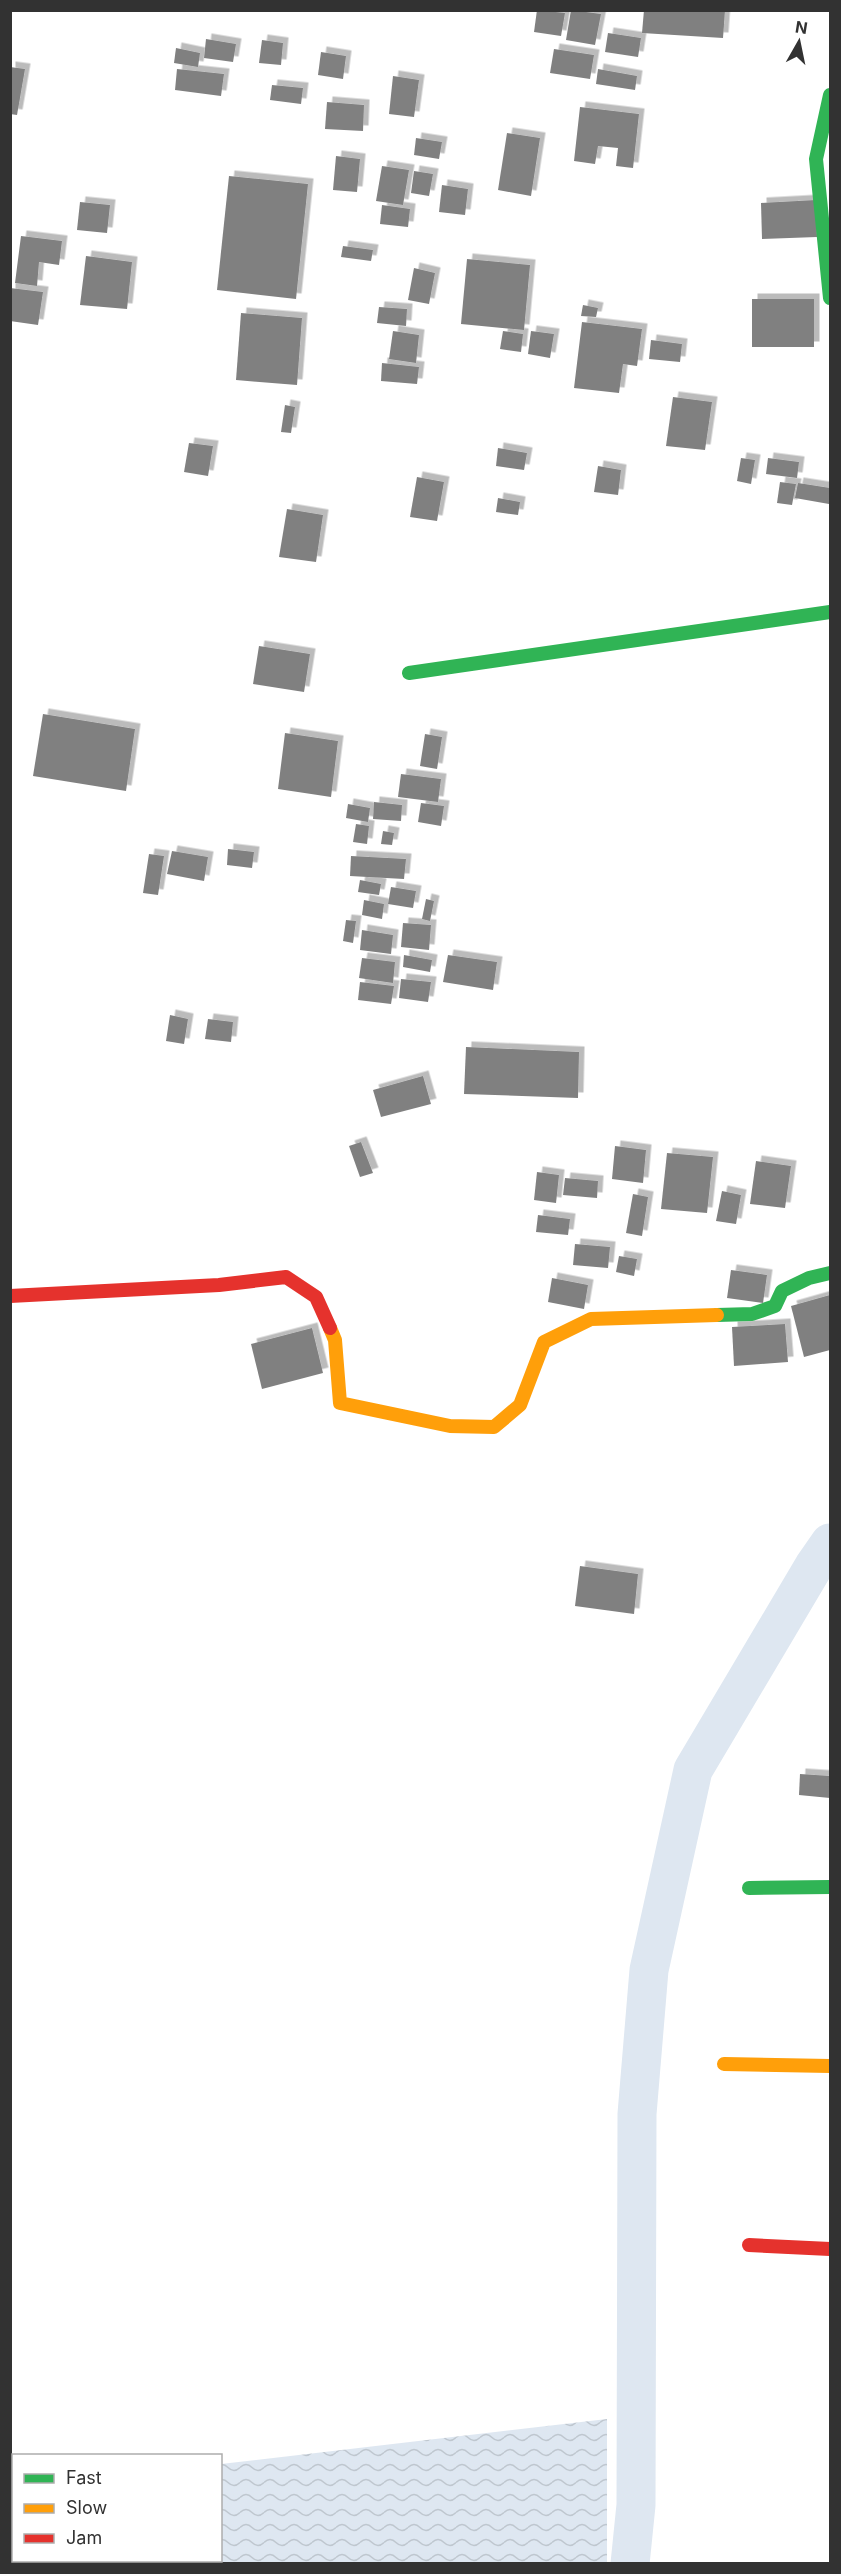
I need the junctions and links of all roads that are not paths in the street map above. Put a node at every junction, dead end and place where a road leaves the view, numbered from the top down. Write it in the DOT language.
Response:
graph roads {
  1 [pos="831,95"];
  2 [pos="831,298"];
  3 [pos="831,612"];
  4 [pos="409,673"];
  5 [pos="831,1273"];
  6 [pos="10,1296"];
  7 [pos="831,1887"];
  8 [pos="749,1888"];
  9 [pos="724,2064"];
  10 [pos="831,2066"];
  11 [pos="749,2245"];
  12 [pos="831,2249"];
  1 -- 2 [label="street"];
  3 -- 4 [label="street"];
  5 -- 6 [label="street"];
  7 -- 8 [label="street"];
  9 -- 10 [label="street"];
  11 -- 12 [label="street"];
}
